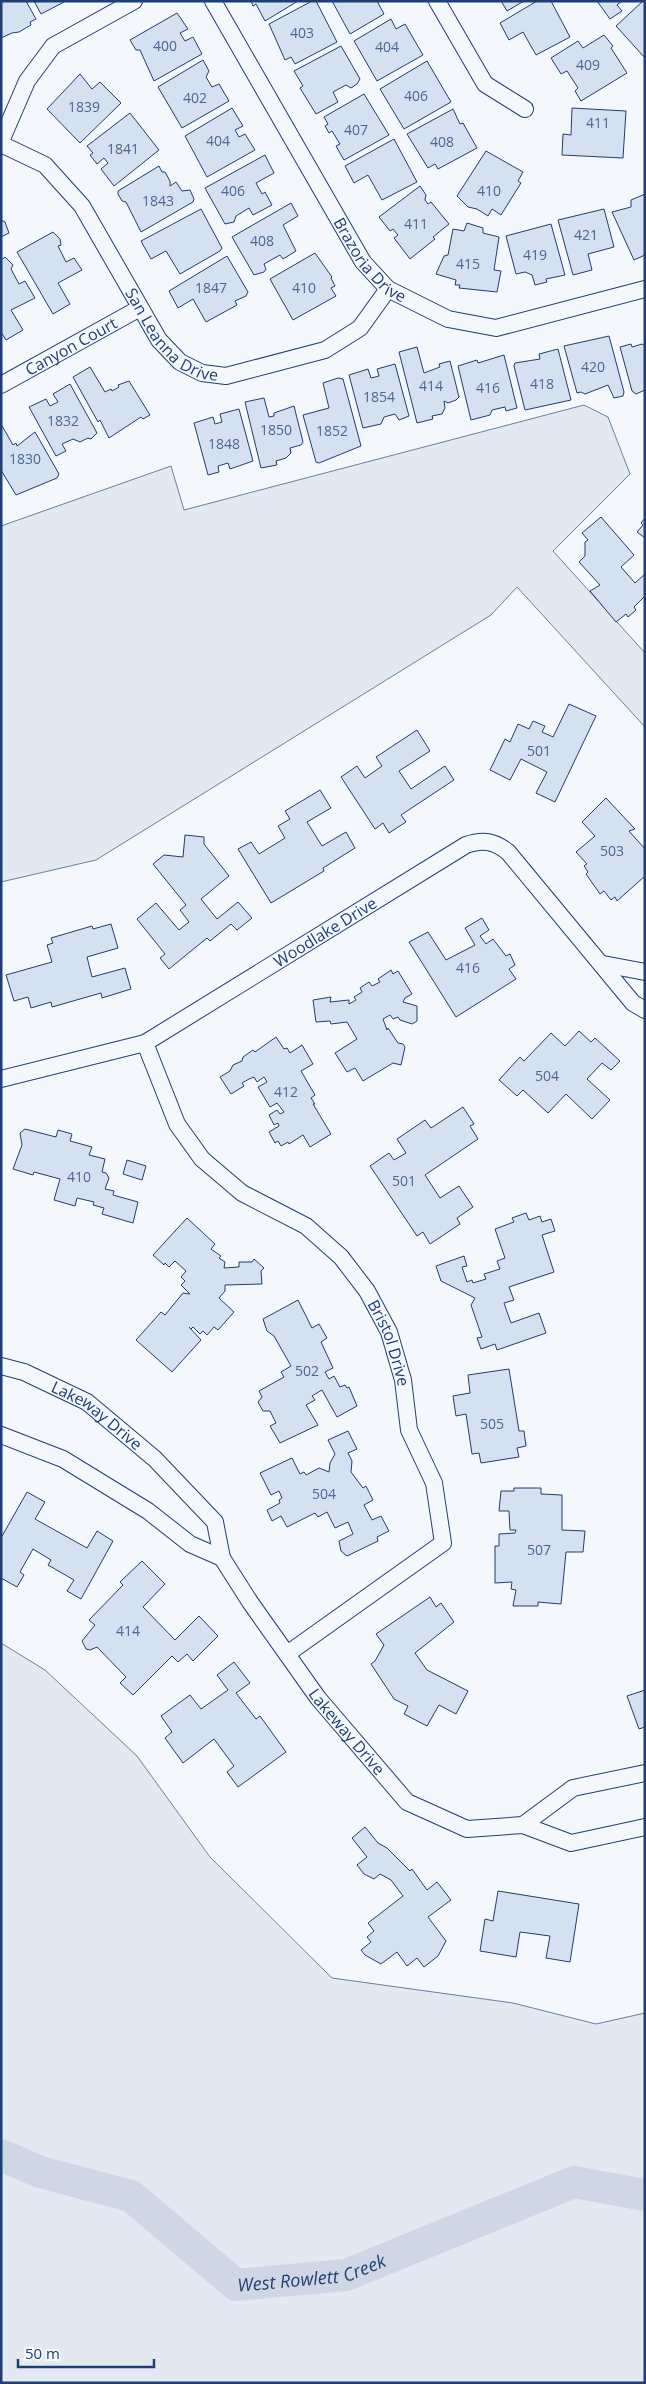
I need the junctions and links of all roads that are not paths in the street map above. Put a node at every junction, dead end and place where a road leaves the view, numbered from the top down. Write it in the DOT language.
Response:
graph roads {
  1 [pos="134,1"];
  2 [pos="213,1"];
  3 [pos="437,1"];
  4 [pos="525,109"];
  5 [pos="1,143"];
  6 [pos="388,289"];
  7 [pos="645,289"];
  8 [pos="140,308"];
  9 [pos="1,385"];
  10 [pos="603,964"];
  11 [pos="645,972"];
  12 [pos="645,1010"];
  13 [pos="145,1043"];
  14 [pos="1,1079"];
  15 [pos="1,1366"];
  16 [pos="1,1435"];
  17 [pos="222,1558"];
  18 [pos="286,1654"];
  19 [pos="645,1773"];
  20 [pos="523,1825"];
  21 [pos="645,1827"];
  1 -- 5 [label="street"];
  2 -- 6 [label="street, Brazoria Drive"];
  3 -- 4 [label="street"];
  5 -- 8 [label="street, San Leanna Drive"];
  6 -- 7 [label="street, Brazoria Drive"];
  6 -- 8 [label="street, San Leanna Drive"];
  8 -- 9 [label="street, Canyon Court"];
  10 -- 11 [label="street"];
  10 -- 12 [label="street, Woodlake Drive"];
  10 -- 13 [label="street, Woodlake Drive"];
  13 -- 14 [label="street, Woodlake Drive"];
  13 -- 18 [label="street, Bristol Drive"];
  15 -- 17 [label="street, Lakeway Drive"];
  16 -- 17 [label="street"];
  17 -- 18 [label="street, Lakeway Drive"];
  18 -- 20 [label="street, Lakeway Drive"];
  19 -- 20 [label="street"];
  20 -- 21 [label="street, Lakeway Drive"];
}
